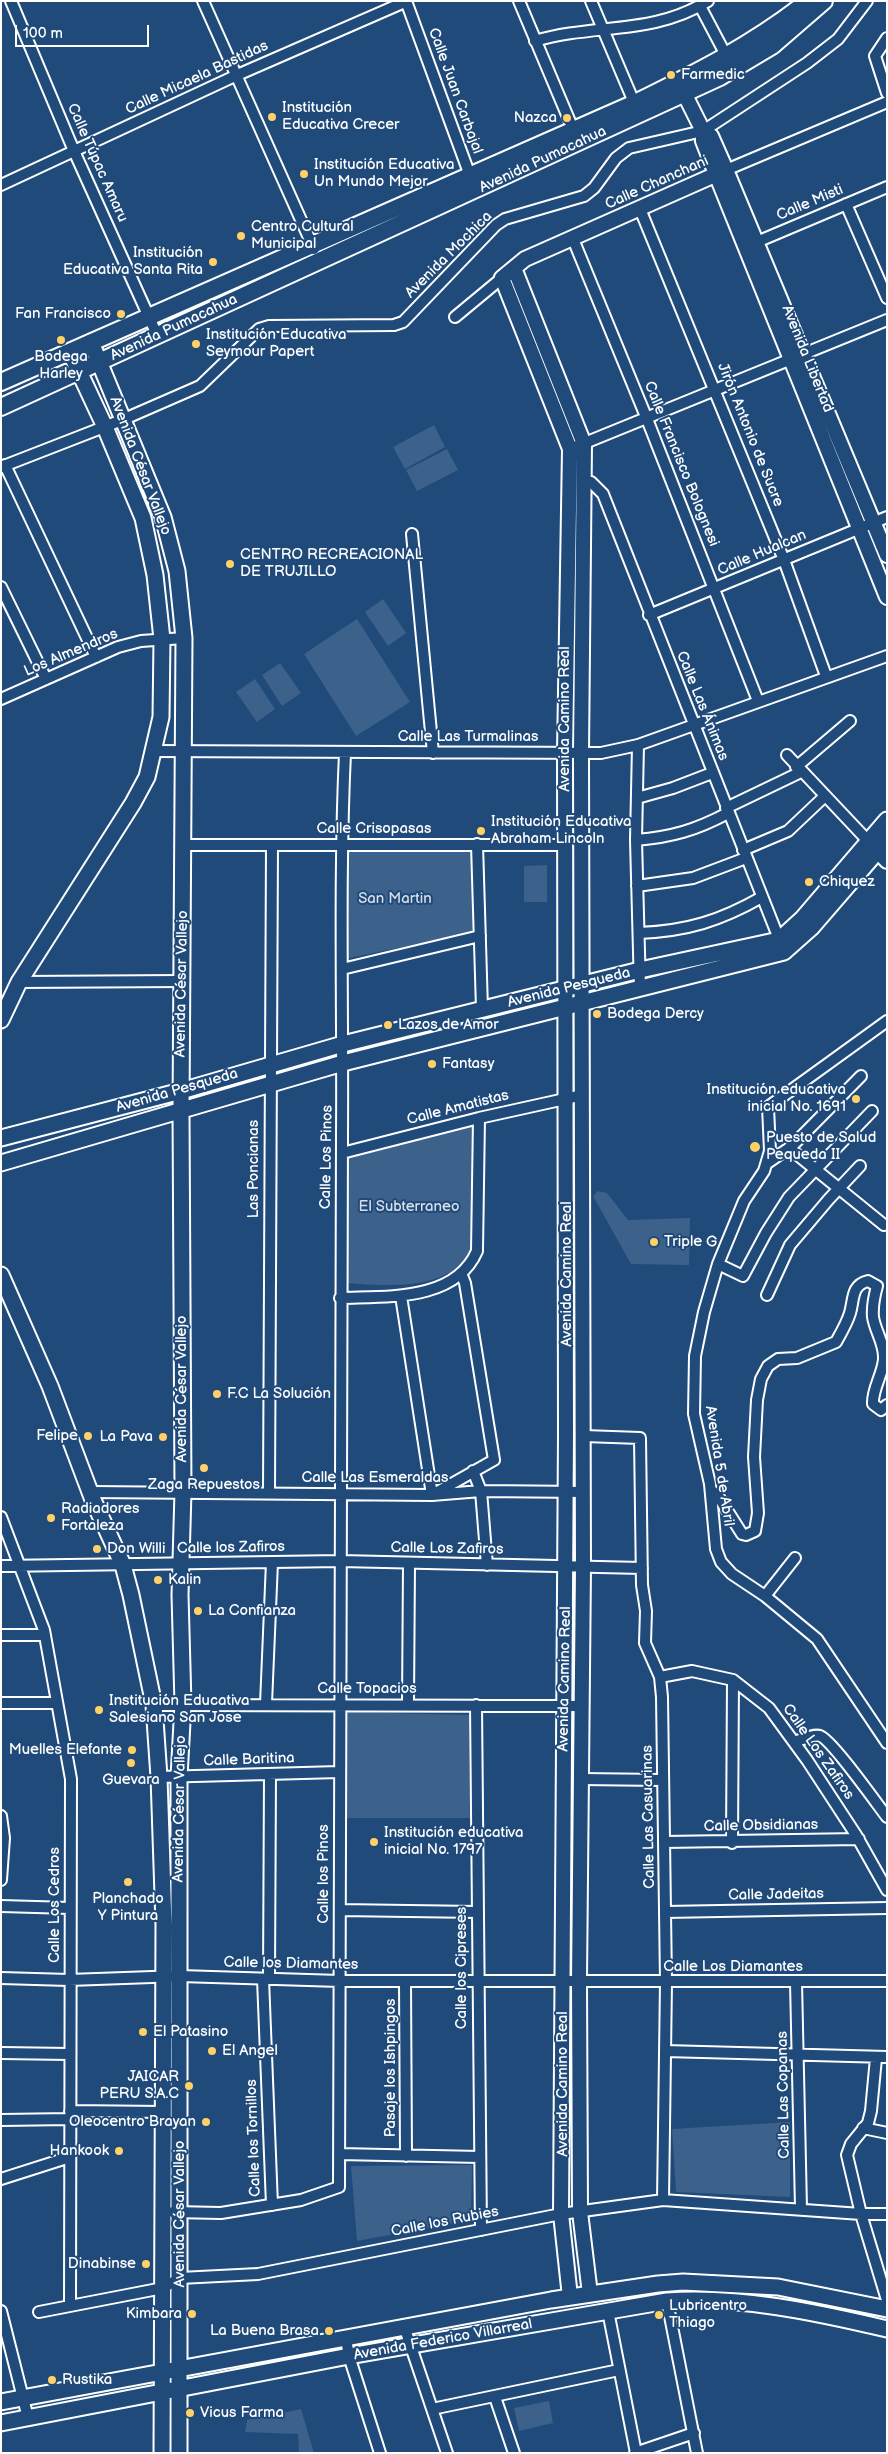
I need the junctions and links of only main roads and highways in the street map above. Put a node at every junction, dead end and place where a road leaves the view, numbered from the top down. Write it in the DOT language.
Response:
graph roads {
  1 [pos="808,1"];
  2 [pos="824,1"];
  3 [pos="730,63"];
  4 [pos="637,109"];
  5 [pos="90,342"];
  6 [pos="70,352"];
  7 [pos="99,363"];
  8 [pos="80,372"];
  9 [pos="1,382"];
  10 [pos="1,407"];
  11 [pos="177,571"];
  12 [pos="155,575"];
  13 [pos="887,820"];
  14 [pos="880,849"];
  15 [pos="781,946"];
  16 [pos="456,1016"];
  17 [pos="1,1020"];
  18 [pos="460,1034"];
  19 [pos="181,1091"];
  20 [pos="181,1110"];
  21 [pos="1,1138"];
  22 [pos="1,1163"];
  23 [pos="1,1275"];
  24 [pos="172,1976"];
  25 [pos="163,2085"];
  26 [pos="179,2085"];
  27 [pos="163,2154"];
  28 [pos="180,2154"];
  29 [pos="778,2287"];
  30 [pos="777,2306"];
  31 [pos="887,2309"];
  32 [pos="886,2326"];
  33 [pos="242,2359"];
  34 [pos="180,2370"];
  35 [pos="163,2372"];
  36 [pos="244,2377"];
  37 [pos="179,2389"];
  38 [pos="162,2391"];
  39 [pos="1,2402"];
  40 [pos="1,2423"];
  41 [pos="162,2453"];
  42 [pos="179,2453"];
  1 -- 3 [label="main road, Avenida Pumacahua"];
  2 -- 3 [label="main road, Avenida Pumacahua"];
  3 -- 4 [label="main road, Avenida Pumacahua"];
  4 -- 5 [label="main road, Avenida Pumacahua"];
  4 -- 7 [label="main road, Avenida Pumacahua"];
  5 -- 6 [label="main road, Avenida Pumacahua"];
  5 -- 7 [label="main road, Avenida César Vallejo"];
  6 -- 8 [label="main road, Avenida César Vallejo"];
  6 -- 9 [label="main road, Avenida Pumacahua"];
  7 -- 8 [label="main road, Avenida Pumacahua"];
  7 -- 11 [label="main road, Avenida César Vallejo"];
  8 -- 10 [label="main road, Avenida Pumacahua"];
  8 -- 12 [label="main road, Avenida César Vallejo"];
  11 -- 12 [label="main road"];
  11 -- 19 [label="main road, Avenida César Vallejo"];
  12 -- 17 [label="main road, Avenida César Vallejo"];
  13 -- 14 [label="main road, Avenida Pesqueda"];
  14 -- 15 [label="main road, Avenida Pesqueda"];
  15 -- 16 [label="main road, Avenida Pesqueda"];
  15 -- 18 [label="main road, Avenida Pesqueda"];
  16 -- 18 [label="main road"];
  16 -- 19 [label="main road, Avenida Pesqueda"];
  18 -- 20 [label="main road, Avenida Pesqueda"];
  19 -- 20 [label="main road, Avenida César Vallejo"];
  19 -- 21 [label="main road, Avenida Pesqueda"];
  20 -- 22 [label="main road, Avenida Pesqueda"];
  20 -- 24 [label="main road, Avenida César Vallejo"];
  23 -- 24 [label="main road, Avenida César Vallejo"];
  24 -- 25 [label="main road, Avenida César Vallejo"];
  24 -- 26 [label="main road, Avenida César Vallejo"];
  25 -- 26 [label="main road"];
  25 -- 27 [label="main road, Avenida César Vallejo"];
  26 -- 28 [label="main road, Avenida César Vallejo"];
  27 -- 28 [label="main road"];
  27 -- 35 [label="main road, Avenida César Vallejo"];
  28 -- 34 [label="main road, Avenida César Vallejo"];
  29 -- 30 [label="main road"];
  29 -- 31 [label="main road, Avenida Federico Villarreal"];
  29 -- 33 [label="main road, Avenida Federico Villarreal"];
  30 -- 32 [label="main road, Avenida Federico Villarreal"];
  30 -- 36 [label="main road, Avenida Federico Villarreal"];
  33 -- 34 [label="main road, Avenida Federico Villarreal"];
  33 -- 36 [label="main road"];
  34 -- 35 [label="main road, Avenida Federico Villarreal"];
  34 -- 37 [label="main road, Avenida César Vallejo"];
  35 -- 38 [label="main road, Avenida César Vallejo"];
  35 -- 39 [label="main road, Avenida Federico Villarreal"];
  36 -- 37 [label="main road, Avenida Federico Villarreal"];
  37 -- 38 [label="main road, Avenida Federico Villarreal"];
  37 -- 42 [label="main road, Avenida César Vallejo"];
  38 -- 40 [label="main road, Avenida Federico Villarreal"];
  38 -- 41 [label="main road, Avenida César Vallejo"];
}
